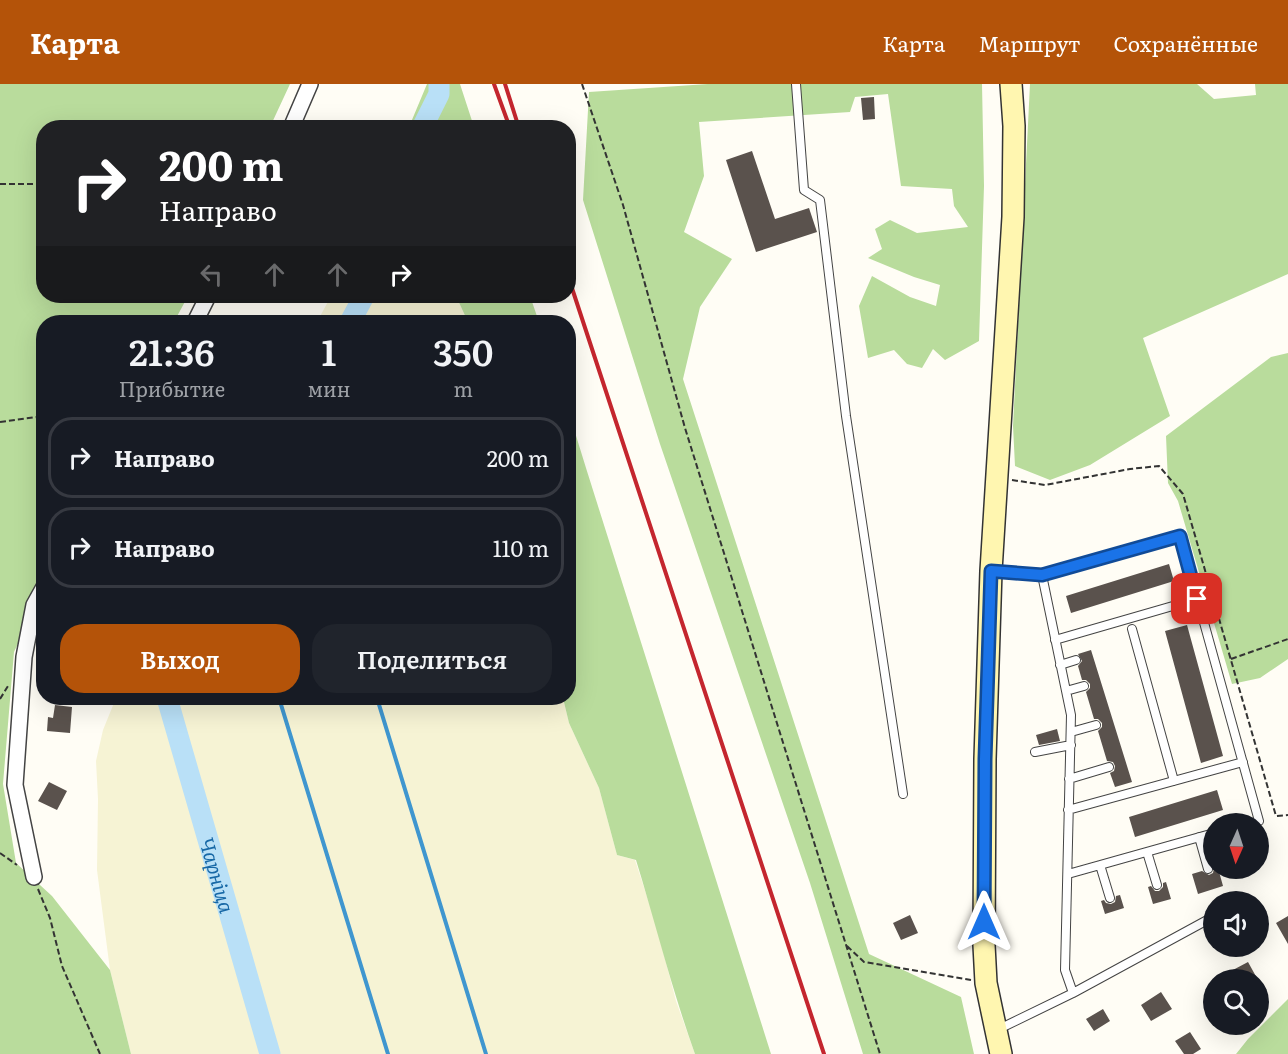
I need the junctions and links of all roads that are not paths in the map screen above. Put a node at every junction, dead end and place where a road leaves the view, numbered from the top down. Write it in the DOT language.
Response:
graph roads {
  1 [pos="310,84"];
  2 [pos="796,84"];
  3 [pos="1011,84"];
  4 [pos="294,120"];
  5 [pos="991,571"];
  6 [pos="1042,575"];
  7 [pos="1197,599"];
  8 [pos="36,601"];
  9 [pos="1132,629"];
  10 [pos="1055,640"];
  11 [pos="1076,660"];
  12 [pos="1060,665"];
  13 [pos="1084,686"];
  14 [pos="1066,691"];
  15 [pos="1096,725"];
  16 [pos="1071,732"];
  17 [pos="1071,745"];
  18 [pos="1035,752"];
  19 [pos="1242,762"];
  20 [pos="1108,767"];
  21 [pos="1069,780"];
  22 [pos="1174,781"];
  23 [pos="903,794"];
  24 [pos="1068,810"];
  25 [pos="1257,813"];
  26 [pos="1203,836"];
  27 [pos="1199,837"];
  28 [pos="1203,851"];
  29 [pos="1147,852"];
  30 [pos="1100,865"];
  31 [pos="1068,874"];
  32 [pos="34,877"];
  33 [pos="1157,885"];
  34 [pos="1110,898"];
  35 [pos="1203,922"];
  36 [pos="1073,993"];
  37 [pos="995,1031"];
  38 [pos="1001,1054"];
  1 -- 4 [label="street"];
  2 -- 23 [label="lane"];
  3 -- 5 [label="street"];
  5 -- 6 [label="lane"];
  5 -- 37 [label="street"];
  6 -- 7 [label="lane"];
  6 -- 10 [label="lane"];
  7 -- 10 [label="lane"];
  7 -- 19 [label="lane"];
  8 -- 32 [label="street"];
  9 -- 22 [label="lane"];
  10 -- 12 [label="lane"];
  11 -- 12 [label="lane"];
  12 -- 14 [label="lane"];
  13 -- 14 [label="lane"];
  14 -- 16 [label="lane"];
  15 -- 16 [label="lane"];
  16 -- 17 [label="lane"];
  17 -- 18 [label="lane"];
  17 -- 21 [label="lane"];
  19 -- 22 [label="lane"];
  19 -- 25 [label="lane"];
  20 -- 21 [label="lane"];
  21 -- 24 [label="lane"];
  22 -- 24 [label="lane"];
  24 -- 31 [label="lane"];
  26 -- 27 [label="lane"];
  27 -- 28 [label="lane"];
  27 -- 29 [label="lane"];
  29 -- 30 [label="lane"];
  29 -- 33 [label="lane"];
  30 -- 31 [label="lane"];
  30 -- 34 [label="lane"];
  31 -- 36 [label="lane"];
  35 -- 36 [label="lane"];
  36 -- 37 [label="lane"];
  37 -- 38 [label="street"];
}
